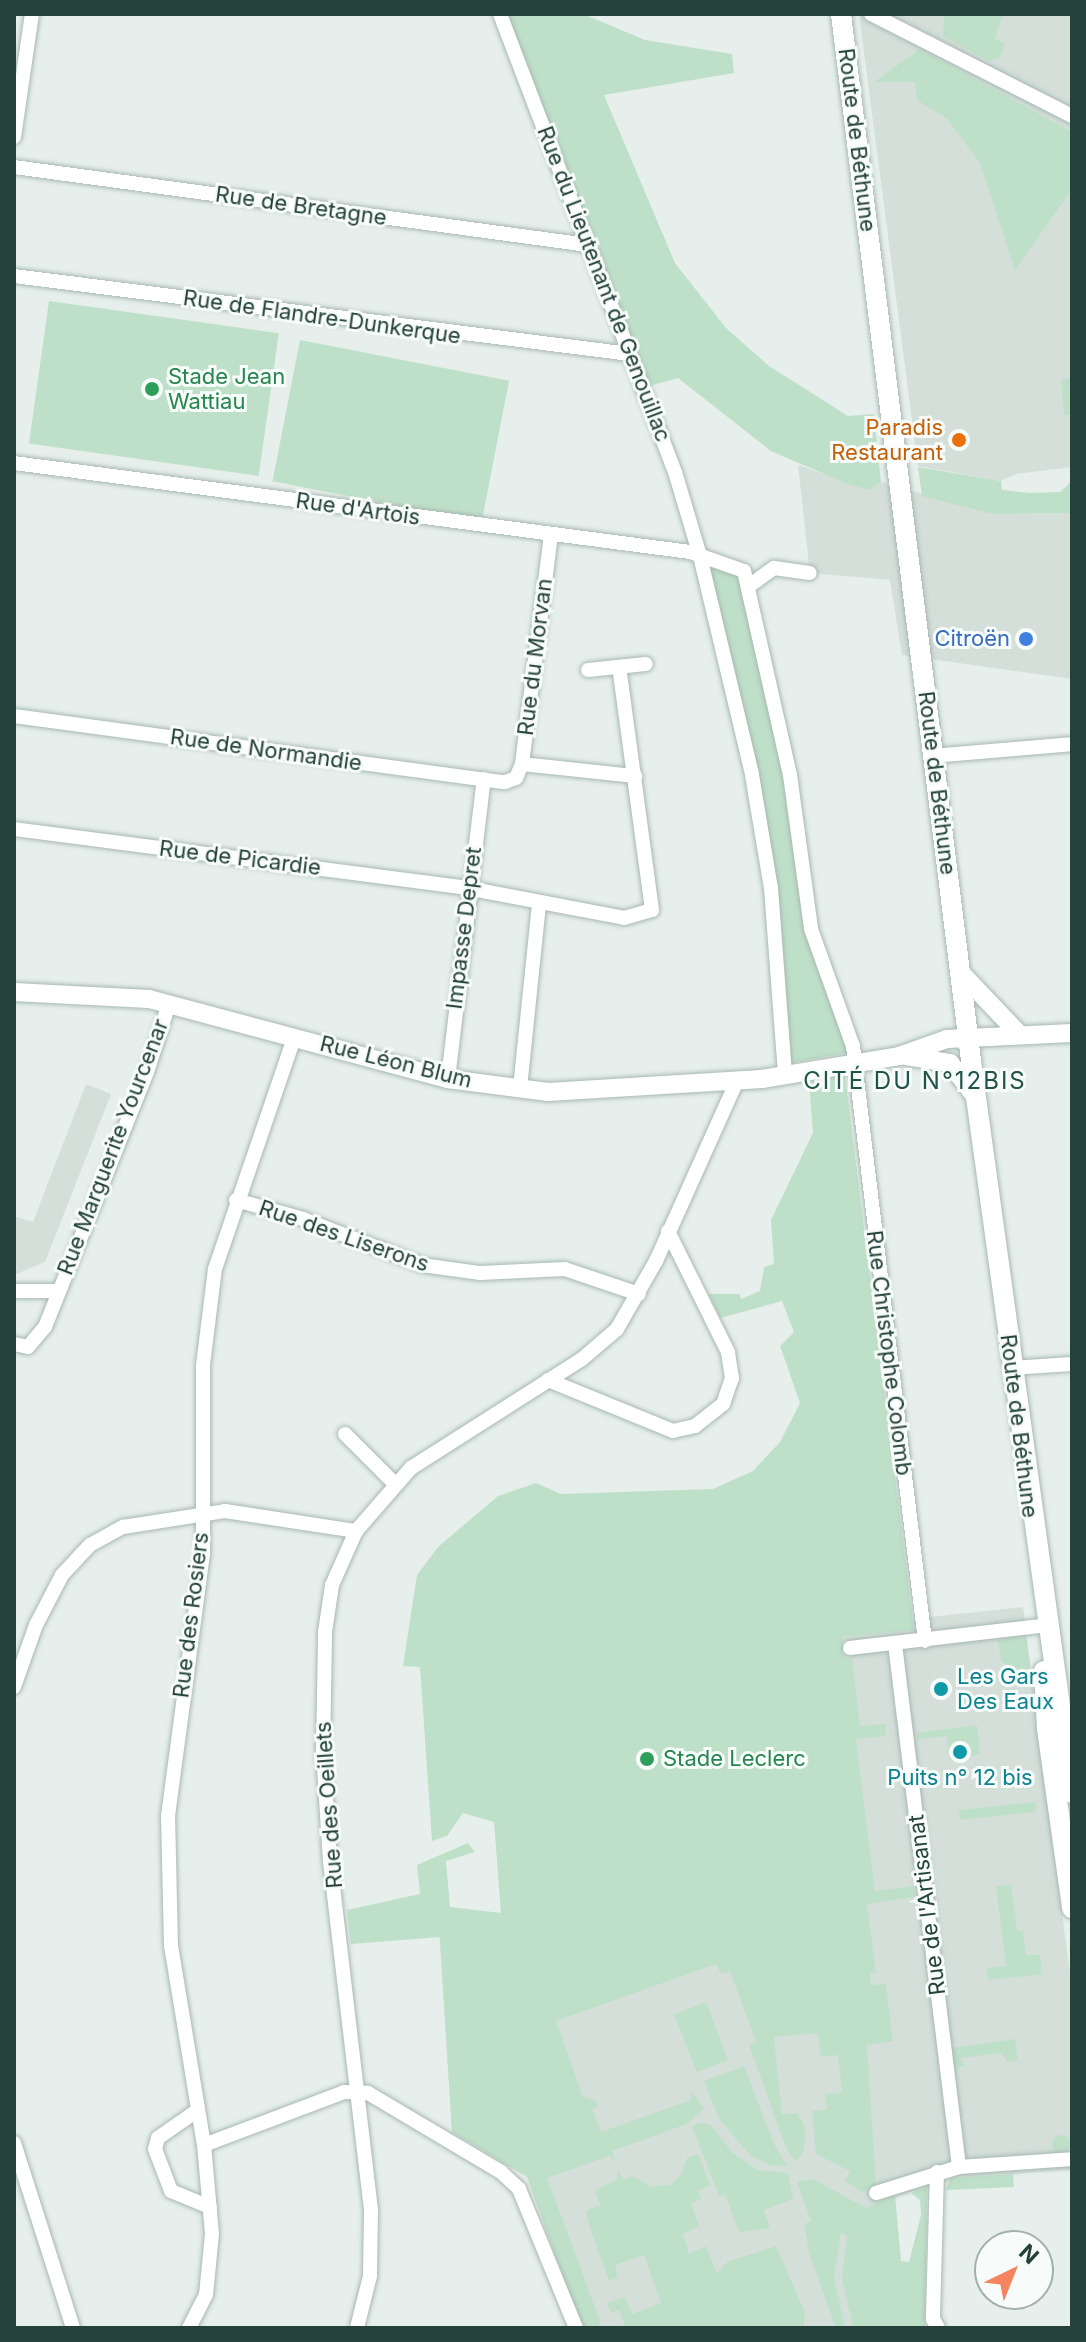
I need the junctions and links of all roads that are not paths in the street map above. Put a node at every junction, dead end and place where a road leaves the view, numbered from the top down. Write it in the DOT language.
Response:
graph roads {
  1 [pos="32,14"];
  2 [pos="500,14"];
  3 [pos="841,14"];
  4 [pos="871,14"];
  5 [pos="1072,116"];
  6 [pos="14,137"];
  7 [pos="14,167"];
  8 [pos="588,245"];
  9 [pos="14,276"];
  10 [pos="630,354"];
  11 [pos="14,463"];
  12 [pos="551,535"];
  13 [pos="700,556"];
  14 [pos="810,573"];
  15 [pos="749,586"];
  16 [pos="646,664"];
  17 [pos="619,667"];
  18 [pos="588,670"];
  19 [pos="14,716"];
  20 [pos="1072,744"];
  21 [pos="933,756"];
  22 [pos="519,771"];
  23 [pos="635,776"];
  24 [pos="484,779"];
  25 [pos="14,829"];
  26 [pos="467,888"];
  27 [pos="539,903"];
  28 [pos="962,974"];
  29 [pos="14,992"];
  30 [pos="169,1004"];
  31 [pos="1017,1032"];
  32 [pos="1072,1033"];
  33 [pos="295,1036"];
  34 [pos="968,1036"];
  35 [pos="899,1056"];
  36 [pos="854,1065"];
  37 [pos="785,1076"];
  38 [pos="448,1079"];
  39 [pos="737,1081"];
  40 [pos="520,1088"];
  41 [pos="977,1099"];
  42 [pos="236,1200"];
  43 [pos="668,1231"];
  44 [pos="14,1291"];
  45 [pos="57,1291"];
  46 [pos="639,1294"];
  47 [pos="14,1344"];
  48 [pos="1072,1364"];
  49 [pos="1011,1368"];
  50 [pos="548,1380"];
  51 [pos="345,1434"];
  52 [pos="394,1483"];
  53 [pos="203,1515"];
  54 [pos="356,1531"];
  55 [pos="1045,1625"];
  56 [pos="925,1641"];
  57 [pos="895,1644"];
  58 [pos="850,1648"];
  59 [pos="14,1687"];
  60 [pos="1067,1780"];
  61 [pos="1072,1908"];
  62 [pos="358,2091"];
  63 [pos="198,2110"];
  64 [pos="14,2143"];
  65 [pos="204,2145"];
  66 [pos="1072,2159"];
  67 [pos="959,2167"];
  68 [pos="937,2172"];
  69 [pos="876,2193"];
  70 [pos="210,2207"];
  71 [pos="73,2328"];
  72 [pos="189,2328"];
  73 [pos="357,2328"];
  74 [pos="576,2328"];
  75 [pos="938,2328"];
  1 -- 6 [label="street"];
  2 -- 8 [label="street, Rue du Lieutenant de Genouillac"];
  3 -- 21 [label="main road, Route de Béthune"];
  4 -- 5 [label="street"];
  7 -- 8 [label="street, Rue de Bretagne"];
  8 -- 10 [label="street, Rue du Lieutenant de Genouillac"];
  9 -- 10 [label="street, Rue de Flandre-Dunkerque"];
  10 -- 13 [label="street, Rue du Lieutenant de Genouillac"];
  11 -- 12 [label="street, Rue d'Artois"];
  12 -- 13 [label="street, Rue d'Artois"];
  12 -- 22 [label="street, Rue du Morvan"];
  13 -- 15 [label="street"];
  13 -- 37 [label="street, Rue du Lieutenant de Genouillac"];
  14 -- 15 [label="street"];
  15 -- 36 [label="street"];
  16 -- 17 [label="street"];
  17 -- 18 [label="street"];
  17 -- 23 [label="street"];
  19 -- 24 [label="street, Rue de Normandie"];
  20 -- 21 [label="street"];
  21 -- 28 [label="main road, Route de Béthune"];
  22 -- 23 [label="street, Rue de Normandie"];
  22 -- 24 [label="street, Rue de Normandie"];
  23 -- 27 [label="street, Rue de Picardie"];
  24 -- 26 [label="street, Impasse Depret"];
  25 -- 26 [label="street, Rue de Picardie"];
  26 -- 27 [label="street, Rue de Picardie"];
  26 -- 38 [label="street, Impasse Depret"];
  27 -- 40 [label="street"];
  28 -- 31 [label="street"];
  28 -- 34 [label="main road, Route de Béthune"];
  29 -- 30 [label="street, Rue Léon Blum"];
  30 -- 33 [label="street, Rue Léon Blum"];
  30 -- 45 [label="street, Rue Marguerite Yourcenar"];
  31 -- 32 [label="street, Rue Léon Blum"];
  31 -- 34 [label="street, Rue Léon Blum"];
  33 -- 38 [label="street, Rue Léon Blum"];
  33 -- 42 [label="street, Rue des Rosiers"];
  34 -- 35 [label="street, Rue Léon Blum"];
  34 -- 41 [label="main road, Route de Béthune"];
  35 -- 36 [label="street, Rue Léon Blum"];
  35 -- 41 [label="street"];
  36 -- 37 [label="street, Rue Léon Blum"];
  36 -- 56 [label="street, Rue Christophe Colomb"];
  37 -- 39 [label="street, Rue Léon Blum"];
  38 -- 40 [label="street, Rue Léon Blum"];
  39 -- 40 [label="street, Rue Léon Blum"];
  39 -- 43 [label="street, Rue des Oeillets"];
  41 -- 49 [label="main road, Route de Béthune"];
  42 -- 46 [label="street, Rue des Liserons"];
  42 -- 53 [label="street, Rue des Rosiers"];
  43 -- 46 [label="street, Rue des Oeillets"];
  43 -- 50 [label="street"];
  44 -- 45 [label="street, Rue Marguerite Yourcenar"];
  45 -- 47 [label="street, Rue Marguerite Yourcenar"];
  46 -- 50 [label="street, Rue des Oeillets"];
  48 -- 49 [label="street"];
  49 -- 55 [label="main road, Route de Béthune"];
  50 -- 52 [label="street, Rue des Oeillets"];
  51 -- 52 [label="street"];
  52 -- 54 [label="street, Rue des Oeillets"];
  53 -- 54 [label="street"];
  53 -- 59 [label="street"];
  53 -- 63 [label="street, Rue des Rosiers"];
  54 -- 62 [label="street, Rue des Oeillets"];
  55 -- 56 [label="street"];
  55 -- 60 [label="main road, Route de Béthune"];
  56 -- 57 [label="street"];
  57 -- 58 [label="street"];
  57 -- 67 [label="street, Rue de l'Artisanat"];
  60 -- 61 [label="main road, Route de Béthune"];
  62 -- 65 [label="street"];
  62 -- 73 [label="street, Rue des Oeillets"];
  62 -- 74 [label="street"];
  63 -- 65 [label="street, Rue des Rosiers"];
  63 -- 70 [label="street"];
  64 -- 71 [label="street"];
  65 -- 70 [label="street, Rue des Rosiers"];
  66 -- 67 [label="street"];
  67 -- 68 [label="street"];
  68 -- 69 [label="street"];
  68 -- 75 [label="street"];
  70 -- 72 [label="street, Rue des Rosiers"];
}
